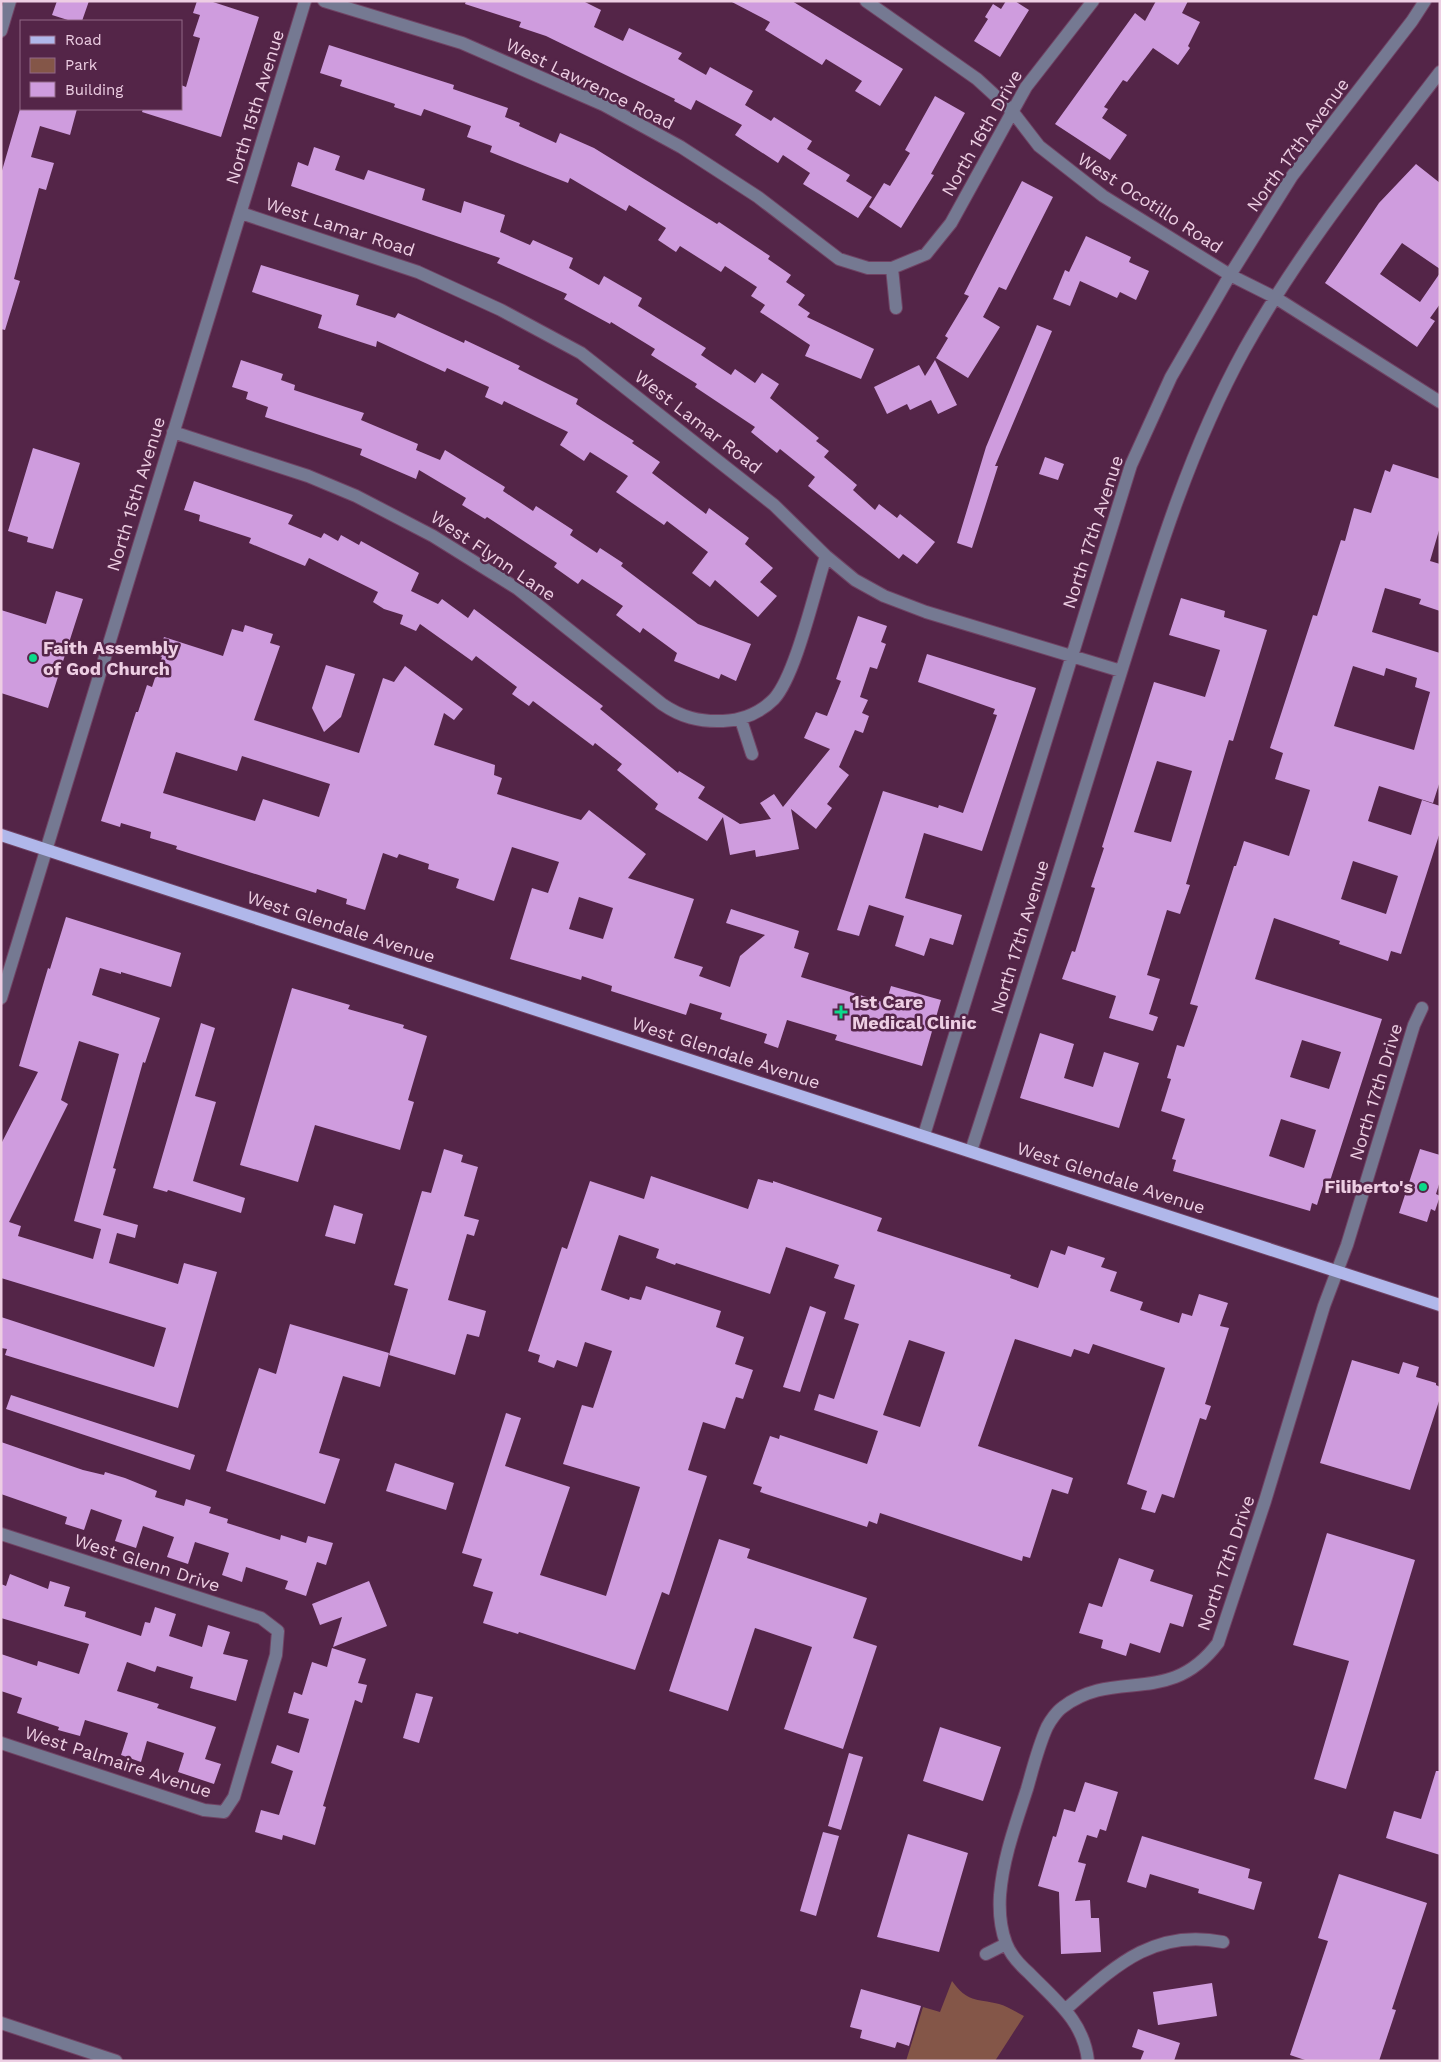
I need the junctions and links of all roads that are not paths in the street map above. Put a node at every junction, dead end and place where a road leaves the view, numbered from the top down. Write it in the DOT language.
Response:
graph roads {
  1 [pos="10,1"];
  2 [pos="306,1"];
  3 [pos="324,1"];
  4 [pos="866,1"];
  5 [pos="1093,1"];
  6 [pos="1425,1"];
  7 [pos="1,31"];
  8 [pos="1440,72"];
  9 [pos="1012,111"];
  10 [pos="240,213"];
  11 [pos="892,268"];
  12 [pos="1230,275"];
  13 [pos="1276,298"];
  14 [pos="896,308"];
  15 [pos="1440,402"];
  16 [pos="174,432"];
  17 [pos="826,556"];
  18 [pos="1072,656"];
  19 [pos="1121,671"];
  20 [pos="741,720"];
  21 [pos="752,754"];
  22 [pos="1,835"];
  23 [pos="45,849"];
  24 [pos="1,998"];
  25 [pos="1422,1008"];
  26 [pos="924,1135"];
  27 [pos="971,1151"];
  28 [pos="1337,1271"];
  29 [pos="1440,1304"];
  30 [pos="1,1534"];
  31 [pos="1,1743"];
  32 [pos="224,1812"];
  33 [pos="1223,1942"];
  34 [pos="1006,1944"];
  35 [pos="986,1954"];
  36 [pos="1066,2009"];
  37 [pos="1,2023"];
  38 [pos="116,2061"];
  39 [pos="1088,2061"];
  1 -- 7 [label="street"];
  2 -- 10 [label="street, North 15th Avenue"];
  3 -- 11 [label="street, West Lawrence Road"];
  4 -- 9 [label="street, West Ocotillo Road"];
  5 -- 9 [label="street, North 16th Drive"];
  6 -- 12 [label="street, North 17th Avenue"];
  8 -- 13 [label="street, North 17th Avenue"];
  9 -- 11 [label="street, North 16th Drive"];
  9 -- 12 [label="street, West Ocotillo Road"];
  10 -- 16 [label="street, North 15th Avenue"];
  10 -- 17 [label="street, West Lamar Road"];
  11 -- 14 [label="street"];
  12 -- 13 [label="street, West Ocotillo Road"];
  12 -- 18 [label="street, North 17th Avenue"];
  13 -- 15 [label="street, West Ocotillo Road"];
  13 -- 19 [label="street, North 17th Avenue"];
  16 -- 20 [label="street, West Flynn Lane"];
  16 -- 23 [label="street, North 15th Avenue"];
  17 -- 18 [label="street, West Lamar Road"];
  17 -- 20 [label="street"];
  18 -- 19 [label="street, West Lamar Road"];
  18 -- 26 [label="street, North 17th Avenue"];
  19 -- 27 [label="street, North 17th Avenue"];
  20 -- 21 [label="street"];
  22 -- 23 [label="main road, West Glendale Avenue"];
  23 -- 24 [label="street, North 15th Avenue"];
  23 -- 26 [label="main road, West Glendale Avenue"];
  25 -- 28 [label="street, North 17th Drive"];
  26 -- 27 [label="main road, West Glendale Avenue"];
  27 -- 28 [label="main road, West Glendale Avenue"];
  28 -- 29 [label="main road, West Glendale Avenue"];
  28 -- 34 [label="street, North 17th Drive"];
  30 -- 32 [label="street, West Glenn Drive"];
  31 -- 32 [label="street, West Palmaire Avenue"];
  33 -- 36 [label="street"];
  34 -- 35 [label="street"];
  34 -- 36 [label="street, North 17th Drive"];
  36 -- 39 [label="street, North 17th Drive"];
  37 -- 38 [label="street"];
}
